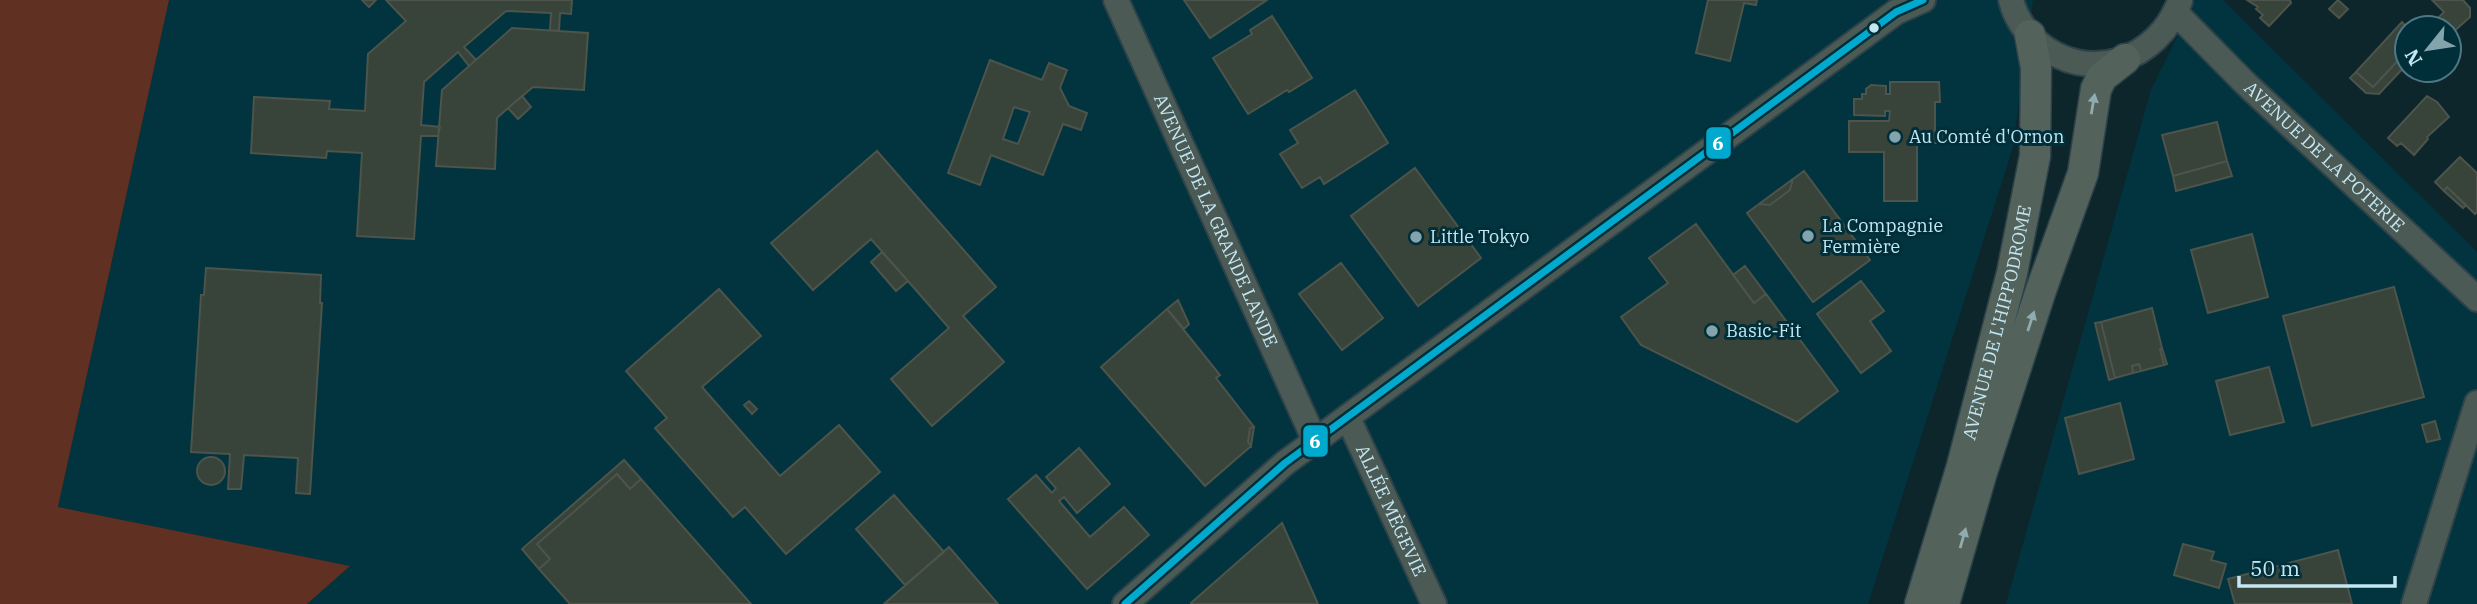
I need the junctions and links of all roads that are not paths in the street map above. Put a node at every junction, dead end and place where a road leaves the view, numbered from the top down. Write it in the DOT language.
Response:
graph roads {
  1 [pos="1116,0"];
  2 [pos="1923,0"];
  3 [pos="2011,0"];
  4 [pos="2178,6"];
  5 [pos="2030,35"];
  6 [pos="2124,59"];
  7 [pos="2477,299"];
  8 [pos="2477,403"];
  9 [pos="1348,418"];
  10 [pos="1315,441"];
  11 [pos="1125,604"];
  12 [pos="1434,604"];
  13 [pos="1920,604"];
  14 [pos="1944,604"];
  15 [pos="2414,604"];
  1 -- 10 [label="street, AVENUE DE LA GRANDE LANDE"];
  2 -- 9 [label="street"];
  3 -- 5 [label="street"];
  4 -- 6 [label="street"];
  4 -- 7 [label="street, AVENUE DE LA POTERIE"];
  5 -- 6 [label="street"];
  5 -- 13 [label="main road, AVENUE DE L'HIPPODROME"];
  14 -- 6 [label="main road, AVENUE DE L'HIPPODROME, one-way"];
  8 -- 15 [label="street"];
  9 -- 10 [label="street"];
  9 -- 12 [label="street, ALLÉE MÈGEVIE"];
  10 -- 11 [label="street"];
}
